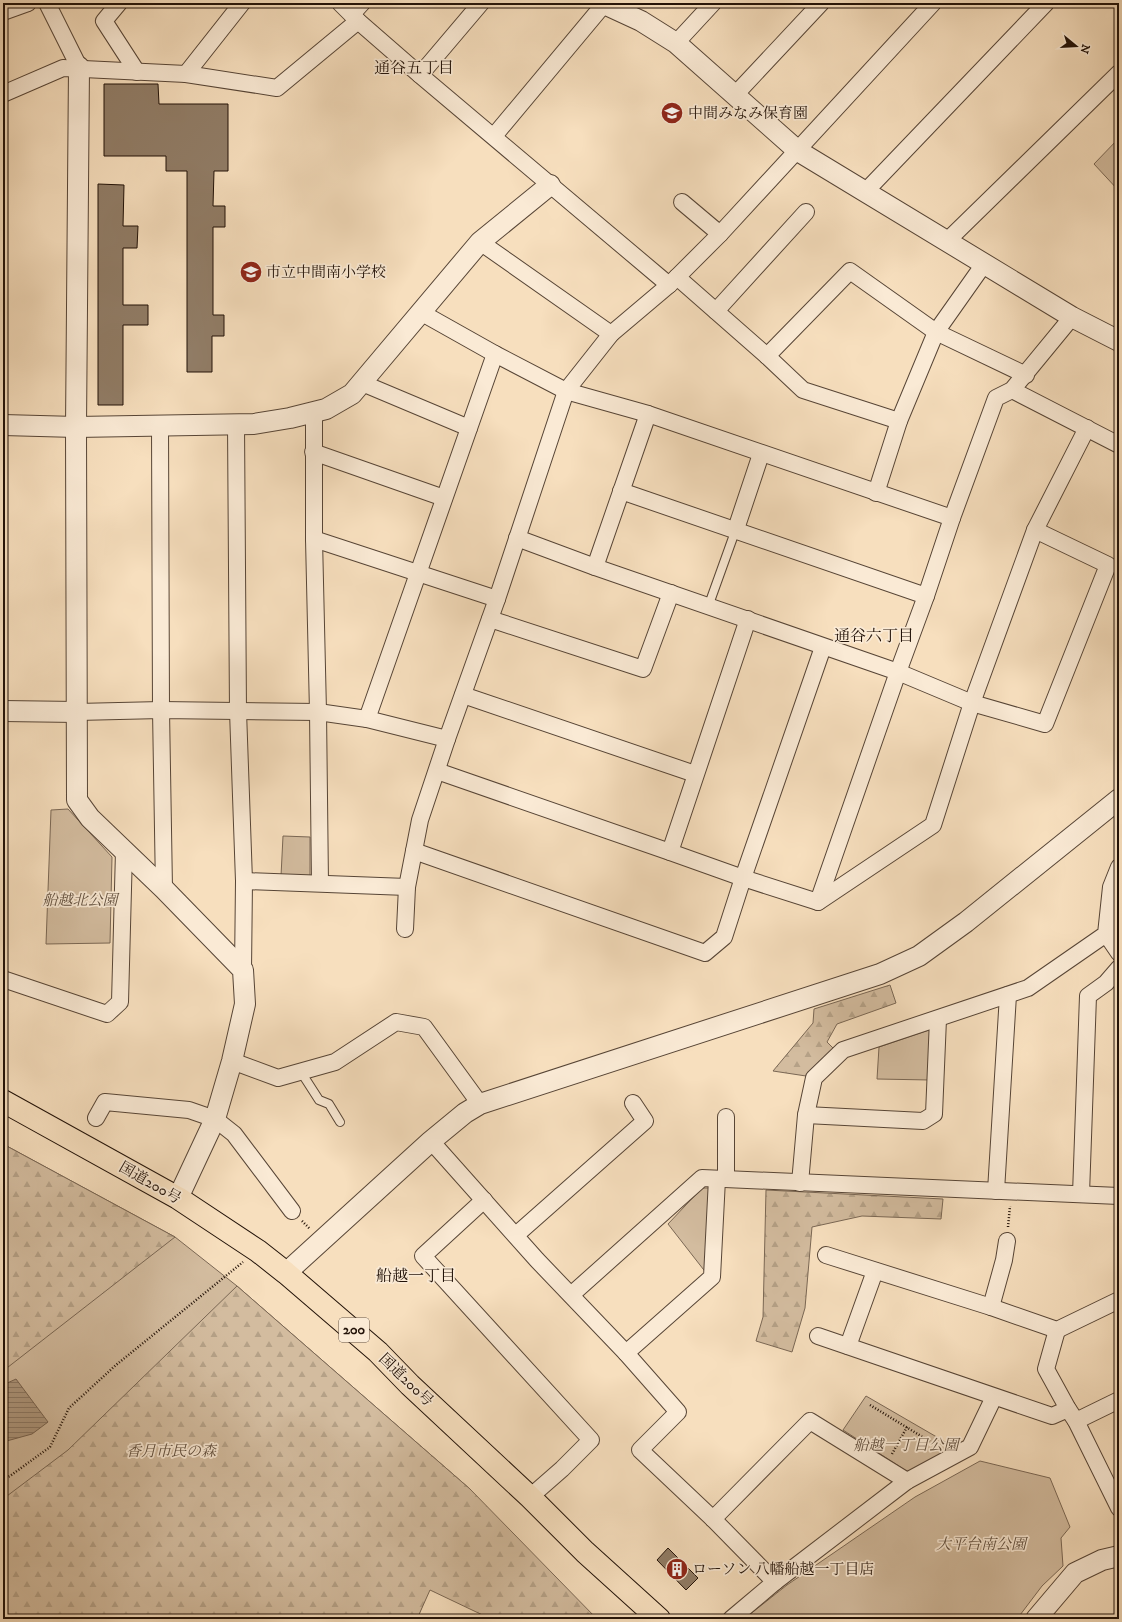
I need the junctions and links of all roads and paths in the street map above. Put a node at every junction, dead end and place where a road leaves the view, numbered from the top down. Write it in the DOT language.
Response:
graph roads {
  1 [pos="28,3"];
  2 [pos="47,3"];
  3 [pos="119,3"];
  4 [pos="242,3"];
  5 [pos="340,3"];
  6 [pos="481,3"];
  7 [pos="604,3"];
  8 [pos="713,3"];
  9 [pos="821,3"];
  10 [pos="933,3"];
  11 [pos="1046,3"];
  12 [pos="3,12"];
  13 [pos="358,13"];
  14 [pos="676,43"];
  15 [pos="79,67"];
  16 [pos="137,72"];
  17 [pos="1119,73"];
  18 [pos="186,74"];
  19 [pos="420,75"];
  20 [pos="3,94"];
  21 [pos="734,96"];
  22 [pos="494,136"];
  23 [pos="798,151"];
  24 [pos="550,185"];
  25 [pos="865,192"];
  26 [pos="682,202"];
  27 [pos="806,212"];
  28 [pos="720,234"];
  29 [pos="947,240"];
  30 [pos="480,242"];
  31 [pos="984,264"];
  32 [pos="673,281"];
  33 [pos="716,311"];
  34 [pos="422,313"];
  35 [pos="1072,317"];
  36 [pos="936,332"];
  37 [pos="611,334"];
  38 [pos="1119,341"];
  39 [pos="495,354"];
  40 [pos="767,356"];
  41 [pos="1026,375"];
  42 [pos="362,383"];
  43 [pos="1012,390"];
  44 [pos="566,391"];
  45 [pos="314,412"];
  46 [pos="648,414"];
  47 [pos="899,421"];
  48 [pos="236,424"];
  49 [pos="3,425"];
  50 [pos="160,425"];
  51 [pos="76,426"];
  52 [pos="469,428"];
  53 [pos="1086,428"];
  54 [pos="1119,445"];
  55 [pos="313,452"];
  56 [pos="761,454"];
  57 [pos="621,491"];
  58 [pos="876,493"];
  59 [pos="444,498"];
  60 [pos="952,518"];
  61 [pos="736,529"];
  62 [pos="1035,530"];
  63 [pos="517,538"];
  64 [pos="314,539"];
  65 [pos="595,567"];
  66 [pos="418,573"];
  67 [pos="671,593"];
  68 [pos="926,596"];
  69 [pos="498,599"];
  70 [pos="708,606"];
  71 [pos="490,619"];
  72 [pos="748,620"];
  73 [pos="823,647"];
  74 [pos="898,672"];
  75 [pos="463,696"];
  76 [pos="972,703"];
  77 [pos="161,710"];
  78 [pos="3,711"];
  79 [pos="238,711"];
  80 [pos="78,712"];
  81 [pos="318,712"];
  82 [pos="366,720"];
  83 [pos="447,739"];
  84 [pos="437,771"];
  85 [pos="695,774"];
  86 [pos="1119,799"];
  87 [pos="124,851"];
  88 [pos="414,851"];
  89 [pos="670,852"];
  90 [pos="1119,867"];
  91 [pos="743,878"];
  92 [pos="244,881"];
  93 [pos="320,883"];
  94 [pos="407,887"];
  95 [pos="164,889"];
  96 [pos="818,902"];
  97 [pos="405,929"];
  98 [pos="1106,934"];
  99 [pos="1119,953"];
  100 [pos="1119,968"];
  101 [pos="243,970"];
  102 [pos="3,979"];
  103 [pos="1008,995"];
  104 [pos="938,1019"];
  105 [pos="232,1061"];
  106 [pos="301,1072"];
  107 [pos="3,1101"];
  108 [pos="633,1103"];
  109 [pos="480,1104"];
  110 [pos="806,1116"];
  111 [pos="726,1117"];
  112 [pos="96,1118"];
  113 [pos="215,1119"];
  114 [pos="340,1122"];
  115 [pos="431,1141"];
  116 [pos="721,1179"];
  117 [pos="800,1182"];
  118 [pos="1003,1191"];
  119 [pos="1081,1194"];
  120 [pos="1119,1196"];
  121 [pos="178,1198"];
  122 [pos="484,1200"];
  123 [pos="292,1211"];
  124 [pos="516,1235"];
  125 [pos="322,1240"];
  126 [pos="1007,1241"];
  127 [pos="258,1251"];
  128 [pos="826,1255"];
  129 [pos="875,1271"];
  130 [pos="286,1273"];
  131 [pos="571,1295"];
  132 [pos="1119,1300"];
  133 [pos="991,1307"];
  134 [pos="1057,1330"];
  135 [pos="818,1336"];
  136 [pos="848,1346"];
  137 [pos="626,1353"];
  138 [pos="994,1397"];
  139 [pos="1119,1400"];
  140 [pos="870,1405"];
  141 [pos="1072,1415"];
  142 [pos="907,1428"];
  143 [pos="893,1452"];
  144 [pos="955,1456"];
  145 [pos="3,1479"];
  146 [pos="907,1481"];
  147 [pos="530,1497"];
  148 [pos="1119,1508"];
  149 [pos="713,1519"];
  150 [pos="1119,1556"];
  151 [pos="775,1582"];
  152 [pos="659,1619"];
  153 [pos="731,1619"];
  154 [pos="1036,1619"];
  1 -- 12 [label="street"];
  2 -- 15 [label="street"];
  3 -- 16 [label="street"];
  4 -- 18 [label="street"];
  5 -- 13 [label="street"];
  6 -- 19 [label="street"];
  7 -- 14 [label="street"];
  7 -- 22 [label="street"];
  8 -- 14 [label="street"];
  9 -- 21 [label="street"];
  10 -- 23 [label="street"];
  11 -- 25 [label="street"];
  13 -- 18 [label="street"];
  13 -- 19 [label="street"];
  14 -- 21 [label="street"];
  15 -- 16 [label="street"];
  15 -- 20 [label="street"];
  15 -- 51 [label="street"];
  16 -- 18 [label="street"];
  17 -- 29 [label="street"];
  19 -- 22 [label="street"];
  21 -- 23 [label="street"];
  22 -- 24 [label="street"];
  23 -- 25 [label="street"];
  23 -- 28 [label="street"];
  24 -- 30 [label="street"];
  24 -- 32 [label="street"];
  25 -- 29 [label="street"];
  26 -- 28 [label="street"];
  27 -- 33 [label="street"];
  28 -- 32 [label="street"];
  29 -- 31 [label="street"];
  30 -- 34 [label="street"];
  30 -- 37 [label="street"];
  31 -- 35 [label="street"];
  31 -- 36 [label="street"];
  32 -- 33 [label="street"];
  32 -- 37 [label="street"];
  33 -- 40 [label="street"];
  34 -- 39 [label="street"];
  34 -- 42 [label="street"];
  35 -- 38 [label="street"];
  35 -- 41 [label="street"];
  36 -- 40 [label="street"];
  36 -- 41 [label="street"];
  36 -- 47 [label="street"];
  37 -- 44 [label="street"];
  39 -- 44 [label="street"];
  39 -- 52 [label="street"];
  40 -- 47 [label="street"];
  41 -- 43 [label="street"];
  42 -- 45 [label="street"];
  42 -- 52 [label="street"];
  43 -- 53 [label="street"];
  43 -- 60 [label="street"];
  44 -- 46 [label="street"];
  44 -- 63 [label="street"];
  45 -- 48 [label="street"];
  45 -- 55 [label="street"];
  46 -- 56 [label="street"];
  46 -- 57 [label="street"];
  47 -- 58 [label="street"];
  48 -- 50 [label="street"];
  48 -- 79 [label="street"];
  49 -- 51 [label="street"];
  50 -- 51 [label="street"];
  50 -- 77 [label="street"];
  51 -- 80 [label="street"];
  52 -- 59 [label="street"];
  53 -- 54 [label="street"];
  53 -- 62 [label="street"];
  55 -- 59 [label="street"];
  55 -- 64 [label="street"];
  56 -- 58 [label="street"];
  56 -- 61 [label="street"];
  57 -- 61 [label="street"];
  57 -- 65 [label="street"];
  58 -- 60 [label="street"];
  59 -- 66 [label="street"];
  60 -- 68 [label="street"];
  61 -- 68 [label="street"];
  61 -- 70 [label="lane"];
  62 -- 76 [label="street"];
  62 -- 76 [label="street"];
  63 -- 65 [label="street"];
  63 -- 69 [label="street"];
  64 -- 66 [label="street"];
  64 -- 81 [label="street"];
  65 -- 67 [label="street"];
  66 -- 69 [label="street"];
  66 -- 82 [label="street"];
  67 -- 70 [label="street"];
  67 -- 71 [label="street"];
  68 -- 74 [label="street"];
  69 -- 71 [label="street"];
  70 -- 72 [label="street"];
  71 -- 75 [label="street"];
  72 -- 73 [label="street"];
  72 -- 85 [label="street"];
  73 -- 74 [label="street"];
  73 -- 91 [label="street"];
  74 -- 76 [label="street"];
  74 -- 96 [label="street"];
  75 -- 83 [label="street"];
  75 -- 85 [label="street"];
  76 -- 96 [label="street"];
  77 -- 79 [label="street"];
  77 -- 80 [label="street"];
  77 -- 95 [label="street"];
  78 -- 80 [label="street"];
  79 -- 81 [label="street"];
  79 -- 92 [label="street"];
  80 -- 87 [label="street"];
  81 -- 82 [label="street"];
  81 -- 93 [label="street"];
  82 -- 83 [label="street"];
  83 -- 84 [label="street"];
  84 -- 88 [label="street"];
  84 -- 89 [label="street"];
  85 -- 89 [label="street"];
  86 -- 109 [label="street"];
  87 -- 95 [label="street"];
  87 -- 102 [label="street"];
  88 -- 91 [label="street"];
  88 -- 94 [label="street"];
  89 -- 91 [label="street"];
  90 -- 98 [label="street"];
  91 -- 96 [label="street"];
  92 -- 93 [label="street"];
  92 -- 101 [label="street"];
  93 -- 94 [label="street"];
  94 -- 97 [label="street"];
  95 -- 101 [label="street"];
  98 -- 99 [label="street"];
  98 -- 103 [label="street"];
  100 -- 119 [label="street"];
  101 -- 105 [label="street"];
  103 -- 104 [label="street"];
  103 -- 118 [label="street"];
  104 -- 110 [label="street"];
  104 -- 110 [label="street"];
  105 -- 106 [label="street"];
  105 -- 113 [label="street"];
  106 -- 109 [label="street"];
  106 -- 114 [label="lane"];
  107 -- 121 [label="highway, 国道200号 / 200"];
  108 -- 124 [label="street"];
  109 -- 115 [label="street"];
  110 -- 117 [label="street"];
  111 -- 116 [label="street"];
  112 -- 113 [label="street"];
  113 -- 121 [label="street"];
  113 -- 123 [label="street"];
  115 -- 122 [label="street"];
  115 -- 125 [label="street"];
  116 -- 117 [label="street"];
  116 -- 131 [label="street"];
  116 -- 137 [label="street"];
  117 -- 118 [label="street"];
  118 -- 119 [label="street"];
  118 -- 126 [label="path"];
  119 -- 120 [label="street"];
  121 -- 127 [label="highway, 国道200号 / 200"];
  122 -- 124 [label="street"];
  122 -- 147 [label="street"];
  123 -- 125 [label="path"];
  124 -- 131 [label="street"];
  125 -- 130 [label="street"];
  126 -- 133 [label="street"];
  127 -- 130 [label="highway, 国道200号 / 200"];
  127 -- 145 [label="path"];
  128 -- 129 [label="street"];
  129 -- 133 [label="street"];
  129 -- 136 [label="street"];
  130 -- 147 [label="highway, 国道200号 / 200"];
  131 -- 137 [label="street"];
  132 -- 134 [label="street"];
  133 -- 134 [label="street"];
  134 -- 141 [label="street"];
  135 -- 136 [label="street"];
  136 -- 138 [label="street"];
  137 -- 149 [label="street"];
  138 -- 141 [label="street"];
  138 -- 144 [label="street"];
  139 -- 141 [label="street"];
  140 -- 142 [label="path"];
  141 -- 148 [label="street"];
  142 -- 143 [label="path"];
  142 -- 144 [label="path"];
  144 -- 146 [label="street"];
  146 -- 149 [label="street"];
  146 -- 151 [label="street"];
  147 -- 152 [label="highway, 国道200号 / 200"];
  149 -- 151 [label="street"];
  150 -- 154 [label="street"];
  151 -- 153 [label="street"];
}
